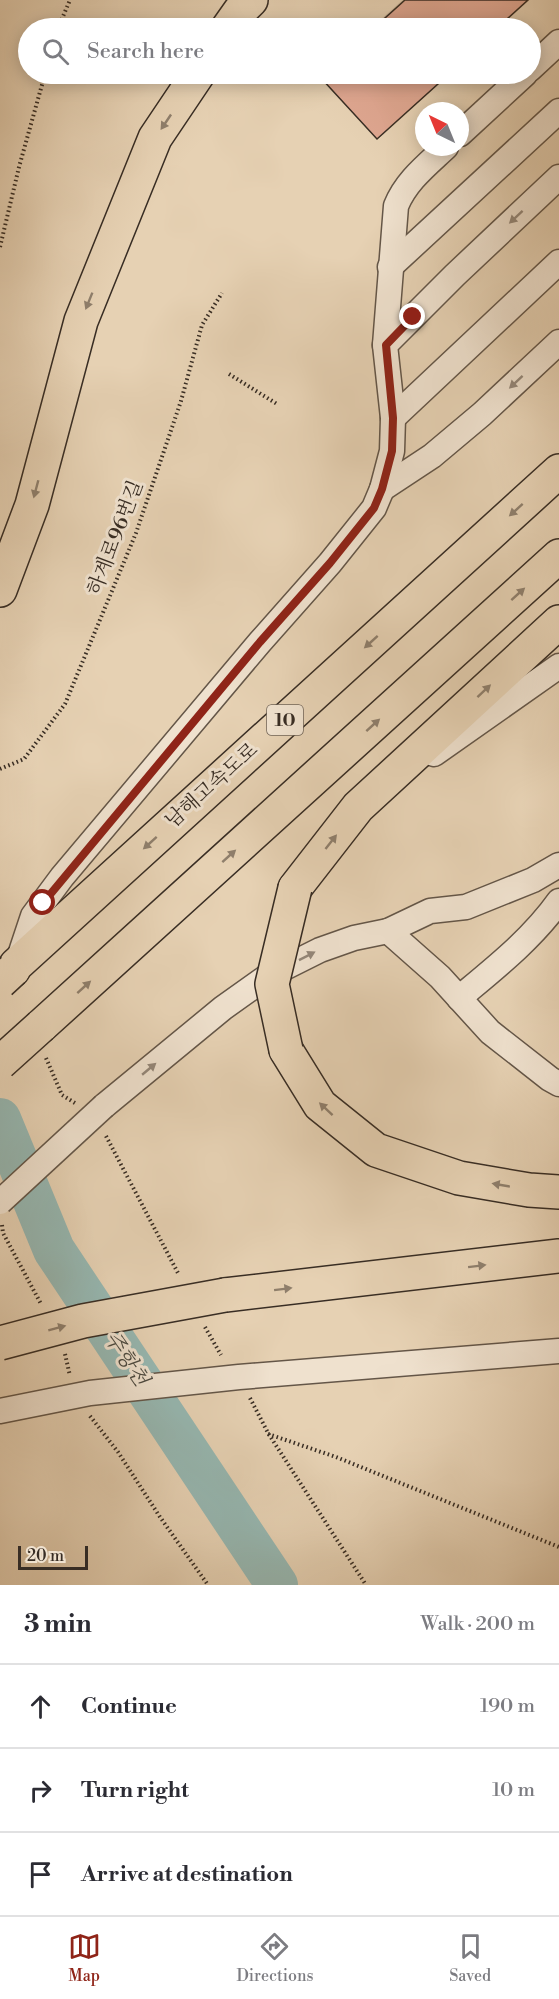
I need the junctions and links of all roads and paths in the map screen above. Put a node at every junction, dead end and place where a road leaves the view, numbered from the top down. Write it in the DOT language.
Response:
graph roads {
  1 [pos="70,0"];
  2 [pos="251,0"];
  3 [pos="62,18"];
  4 [pos="235,18"];
  5 [pos="559,42"];
  6 [pos="541,59"];
  7 [pos="42,84"];
  8 [pos="191,84"];
  9 [pos="514,84"];
  10 [pos="559,111"];
  11 [pos="469,126"];
  12 [pos="436,156"];
  13 [pos="559,177"];
  14 [pos="0,247"];
  15 [pos="559,262"];
  16 [pos="390,267"];
  17 [pos="222,293"];
  18 [pos="559,342"];
  19 [pos="386,345"];
  20 [pos="229,374"];
  21 [pos="277,404"];
  22 [pos="393,418"];
  23 [pos="559,471"];
  24 [pos="382,489"];
  25 [pos="559,556"];
  26 [pos="0,590"];
  27 [pos="559,622"];
  28 [pos="559,666"];
  29 [pos="0,769"];
  30 [pos="358,807"];
  31 [pos="559,865"];
  32 [pos="559,901"];
  33 [pos="388,931"];
  34 [pos="10,972"];
  35 [pos="459,998"];
  36 [pos="42,1039"];
  37 [pos="0,1063"];
  38 [pos="556,1078"];
  39 [pos="79,1106"];
  40 [pos="103,1117"];
  41 [pos="559,1192"];
  42 [pos="0,1202"];
  43 [pos="559,1256"];
  44 [pos="183,1284"];
  45 [pos="204,1325"];
  46 [pos="0,1343"];
  47 [pos="559,1351"];
  48 [pos="230,1378"];
  49 [pos="0,1411"];
  50 [pos="268,1433"];
  51 [pos="559,1547"];
  52 [pos="366,1585"];
  1 -- 3 [label="path"];
  2 -- 4 [label="highway"];
  5 -- 6 [label="street"];
  7 -- 14 [label="path"];
  8 -- 26 [label="highway, one-way"];
  9 -- 11 [label="street"];
  10 -- 16 [label="street"];
  12 -- 16 [label="street"];
  13 -- 19 [label="street, one-way"];
  15 -- 22 [label="street"];
  16 -- 19 [label="street"];
  17 -- 29 [label="path, 하계로96번길"];
  18 -- 24 [label="street, one-way"];
  19 -- 22 [label="street"];
  20 -- 21 [label="path"];
  22 -- 24 [label="street"];
  23 -- 34 [label="highway, 남해고속도로 / 10, one-way"];
  24 -- 34 [label="street"];
  36 -- 25 [label="highway, one-way"];
  30 -- 27 [label="highway, one-way"];
  28 -- 30 [label="street"];
  41 -- 30 [label="highway, one-way, bridge"];
  31 -- 33 [label="street"];
  32 -- 35 [label="street"];
  33 -- 35 [label="street"];
  40 -- 33 [label="street, one-way"];
  35 -- 38 [label="street"];
  36 -- 37 [label="highway, bridge"];
  36 -- 39 [label="path"];
  40 -- 42 [label="street, bridge"];
  40 -- 44 [label="path"];
  46 -- 43 [label="highway, one-way, bridge"];
  45 -- 48 [label="path"];
  47 -- 48 [label="street"];
  48 -- 49 [label="street"];
  48 -- 50 [label="path"];
  50 -- 51 [label="path"];
  50 -- 52 [label="path"];
}
